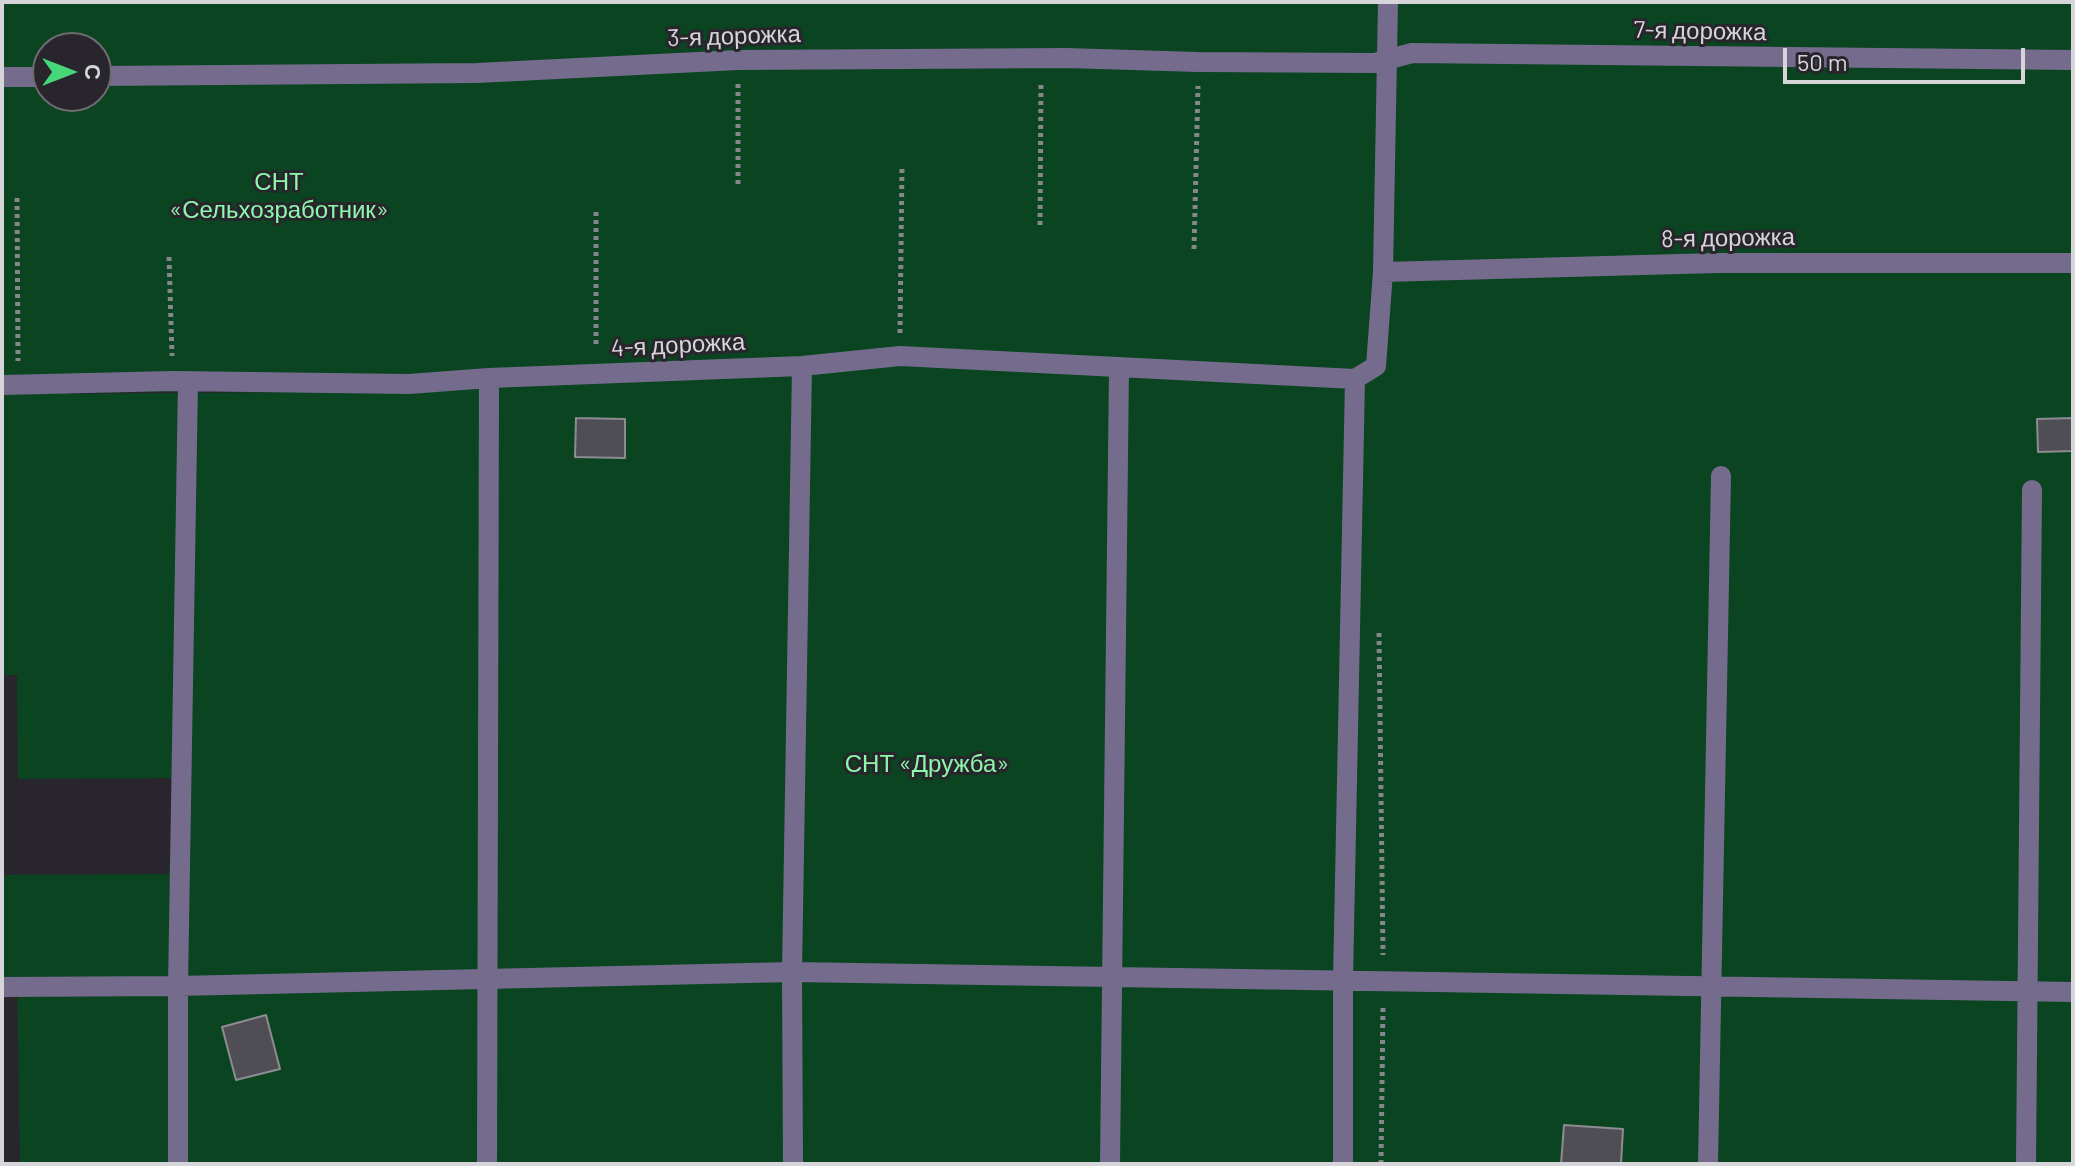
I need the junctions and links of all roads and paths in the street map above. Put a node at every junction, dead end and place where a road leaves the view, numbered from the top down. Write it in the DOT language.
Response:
graph roads {
  1 [pos="1388,2"];
  2 [pos="1041,58"];
  3 [pos="738,60"];
  4 [pos="2073,60"];
  5 [pos="1381,61"];
  6 [pos="1198,62"];
  7 [pos="112,76"];
  8 [pos="2,77"];
  9 [pos="32,77"];
  10 [pos="902,166"];
  11 [pos="738,187"];
  12 [pos="17,198"];
  13 [pos="596,212"];
  14 [pos="1040,225"];
  15 [pos="1194,249"];
  16 [pos="169,257"];
  17 [pos="2073,263"];
  18 [pos="1383,272"];
  19 [pos="900,356"];
  20 [pos="802,366"];
  21 [pos="1119,367"];
  22 [pos="596,375"];
  23 [pos="489,378"];
  24 [pos="1355,379"];
  25 [pos="181,381"];
  26 [pos="10,385"];
  27 [pos="1721,476"];
  28 [pos="2032,490"];
  29 [pos="1379,618"];
  30 [pos="792,972"];
  31 [pos="1112,976"];
  32 [pos="488,977"];
  33 [pos="1343,980"];
  34 [pos="1383,980"];
  35 [pos="178,986"];
  36 [pos="2,987"];
  37 [pos="1713,987"];
  38 [pos="2073,992"];
  39 [pos="2028,993"];
  40 [pos="178,1164"];
  41 [pos="487,1164"];
  42 [pos="793,1164"];
  43 [pos="1110,1164"];
  44 [pos="1343,1164"];
  45 [pos="1381,1164"];
  46 [pos="1708,1164"];
  47 [pos="2026,1164"];
  1 -- 5 [label="street"];
  2 -- 3 [label="street, 3-я дорожка"];
  2 -- 6 [label="street, 3-я дорожка"];
  2 -- 14 [label="path"];
  3 -- 7 [label="street, 3-я дорожка"];
  3 -- 11 [label="path"];
  4 -- 5 [label="street, 7-я дорожка"];
  5 -- 6 [label="street, 3-я дорожка"];
  5 -- 18 [label="street"];
  6 -- 15 [label="path"];
  8 -- 9 [label="street"];
  10 -- 19 [label="path"];
  12 -- 26 [label="path"];
  13 -- 22 [label="path"];
  16 -- 25 [label="path"];
  17 -- 18 [label="street, 8-я дорожка"];
  18 -- 24 [label="street"];
  19 -- 20 [label="street, 4-я дорожка"];
  19 -- 21 [label="street, 4-я дорожка"];
  20 -- 22 [label="street, 4-я дорожка"];
  20 -- 30 [label="street"];
  21 -- 24 [label="street, 4-я дорожка"];
  21 -- 31 [label="street"];
  22 -- 23 [label="street, 4-я дорожка"];
  23 -- 25 [label="street, 4-я дорожка"];
  23 -- 32 [label="street"];
  24 -- 33 [label="street"];
  25 -- 26 [label="street, 4-я дорожка"];
  25 -- 35 [label="street"];
  27 -- 37 [label="street"];
  28 -- 39 [label="street"];
  29 -- 34 [label="path"];
  30 -- 31 [label="street"];
  30 -- 32 [label="street"];
  30 -- 42 [label="street"];
  31 -- 33 [label="street"];
  31 -- 43 [label="street"];
  32 -- 35 [label="street"];
  32 -- 41 [label="street"];
  33 -- 34 [label="street"];
  33 -- 44 [label="street"];
  34 -- 37 [label="street"];
  34 -- 45 [label="path"];
  35 -- 36 [label="street"];
  35 -- 40 [label="street"];
  37 -- 39 [label="street"];
  37 -- 46 [label="street"];
  38 -- 39 [label="street"];
  39 -- 47 [label="street"];
}
